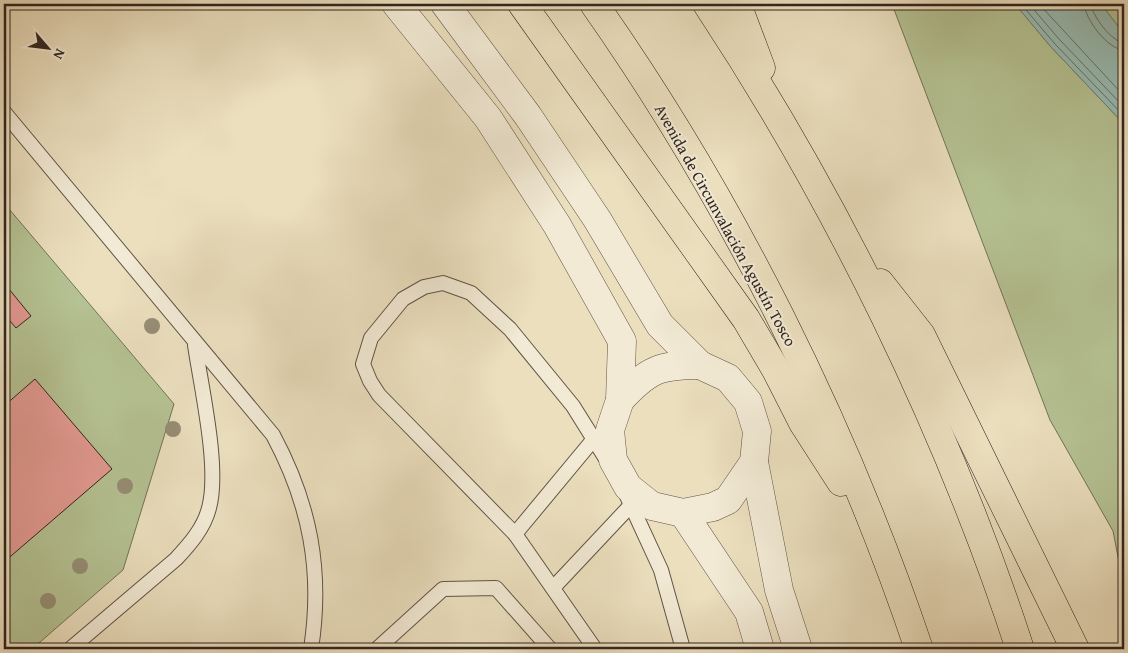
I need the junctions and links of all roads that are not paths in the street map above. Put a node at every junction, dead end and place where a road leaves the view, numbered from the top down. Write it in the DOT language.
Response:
graph roads {
  1 [pos="396,4"];
  2 [pos="445,4"];
  3 [pos="522,4"];
  4 [pos="594,4"];
  5 [pos="707,4"];
  6 [pos="738,4"];
  7 [pos="4,112"];
  8 [pos="781,124"];
  9 [pos="846,240"];
  10 [pos="195,344"];
  11 [pos="700,366"];
  12 [pos="620,400"];
  13 [pos="593,440"];
  14 [pos="754,462"];
  15 [pos="632,504"];
  16 [pos="683,513"];
  17 [pos="515,534"];
  18 [pos="881,543"];
  19 [pos="553,588"];
  20 [pos="70,649"];
  21 [pos="311,649"];
  22 [pos="378,649"];
  23 [pos="550,649"];
  24 [pos="595,649"];
  25 [pos="683,649"];
  26 [pos="760,649"];
  27 [pos="798,649"];
  28 [pos="919,649"];
  29 [pos="1020,649"];
  30 [pos="1075,649"];
  1 -- 12 [label="street"];
  2 -- 11 [label="street"];
  3 -- 18 [label="highway"];
  4 -- 18 [label="highway, Avenida de Circunvalación Agustín Tosco"];
  5 -- 8 [label="highway"];
  6 -- 8 [label="highway"];
  7 -- 10 [label="lane"];
  8 -- 9 [label="highway"];
  9 -- 29 [label="highway"];
  9 -- 30 [label="highway"];
  10 -- 20 [label="lane"];
  10 -- 21 [label="lane"];
  11 -- 12 [label="street"];
  11 -- 14 [label="street"];
  12 -- 16 [label="street"];
  13 -- 15 [label="lane"];
  13 -- 17 [label="lane"];
  13 -- 17 [label="lane"];
  14 -- 16 [label="street"];
  14 -- 27 [label="street"];
  15 -- 19 [label="lane"];
  15 -- 25 [label="lane"];
  16 -- 26 [label="street"];
  17 -- 19 [label="lane"];
  18 -- 28 [label="highway, Avenida de Circunvalación Agustín Tosco"];
  19 -- 24 [label="lane"];
  22 -- 23 [label="lane"];
}
